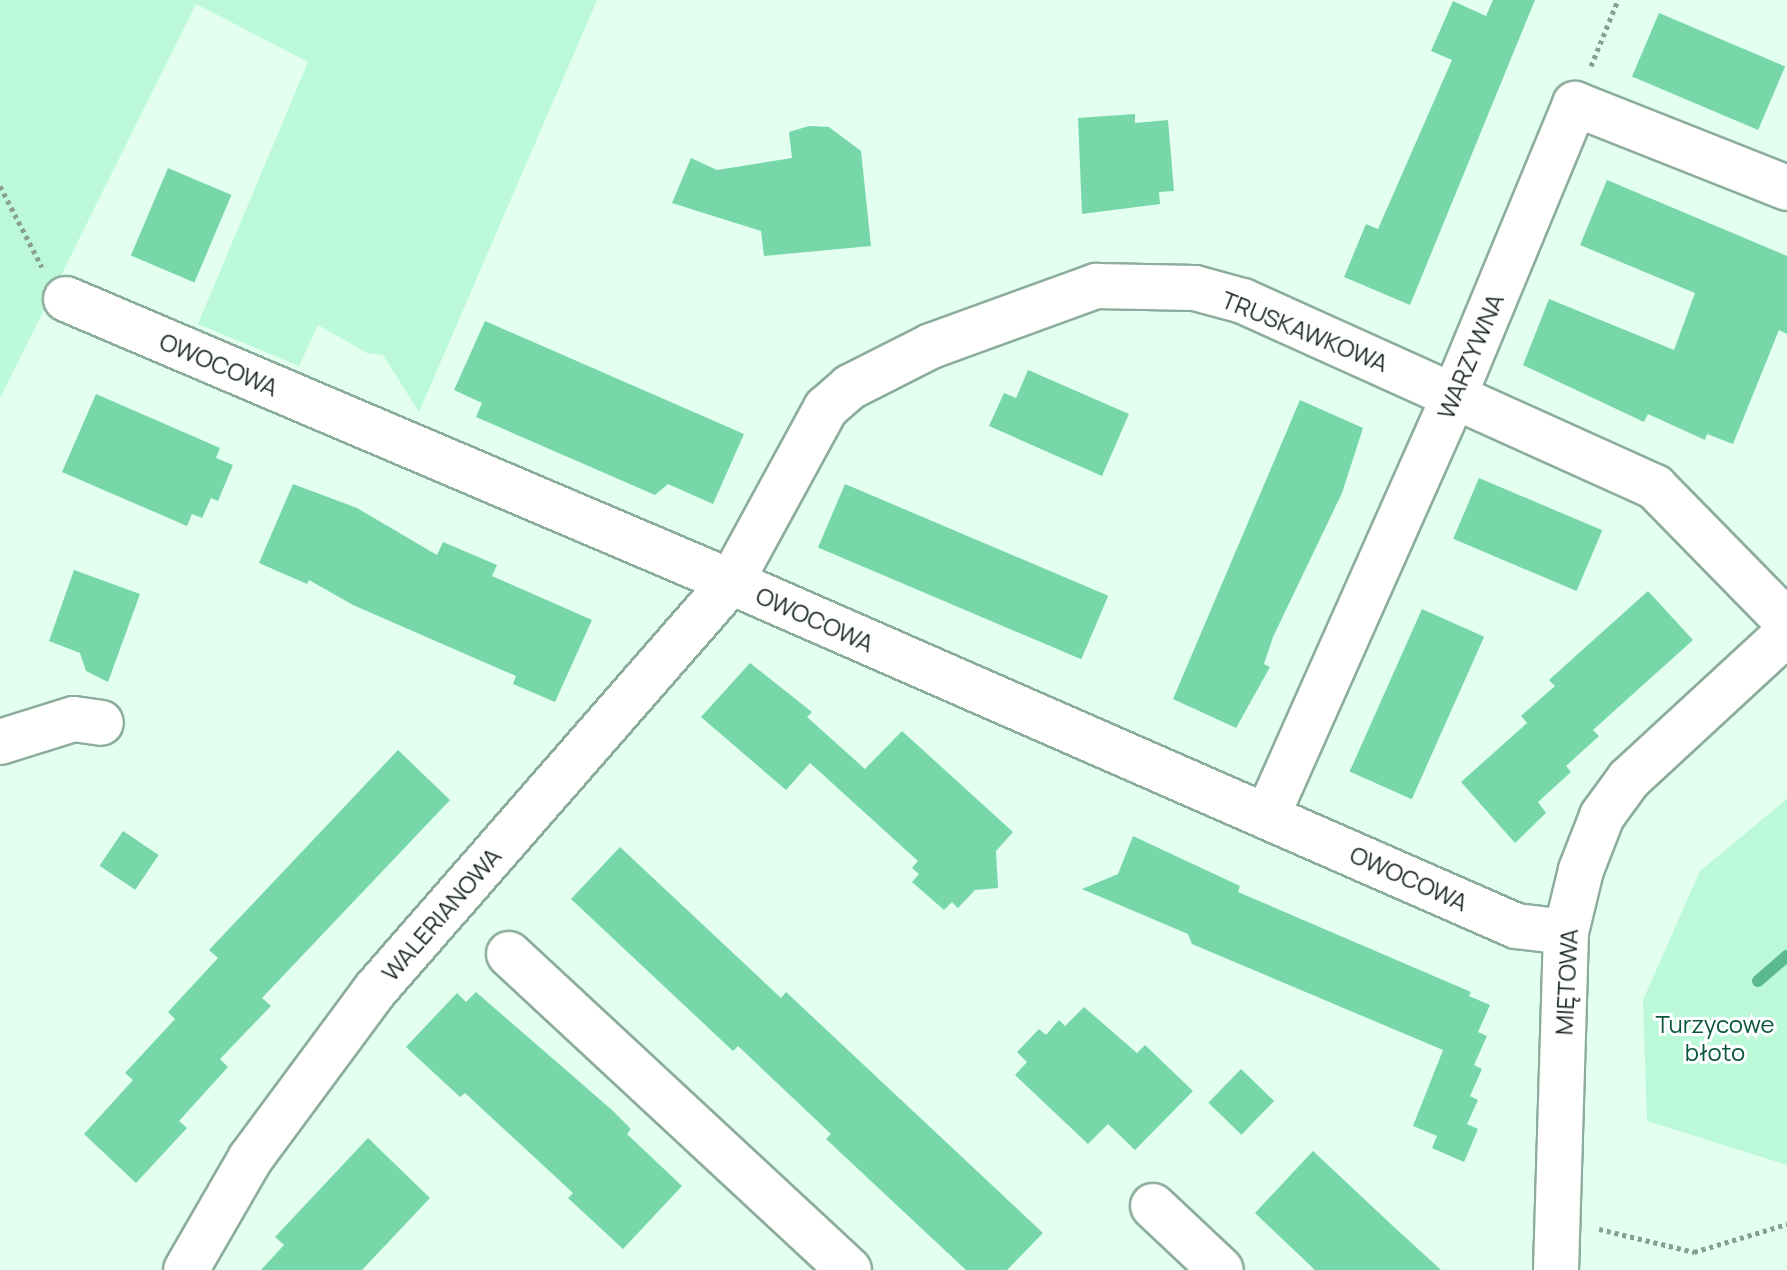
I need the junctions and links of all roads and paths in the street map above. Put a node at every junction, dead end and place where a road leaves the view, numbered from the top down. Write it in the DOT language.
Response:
graph roads {
  1 [pos="1618,0"];
  2 [pos="1575,104"];
  3 [pos="0,186"];
  4 [pos="1787,188"];
  5 [pos="66,299"];
  6 [pos="1455,394"];
  7 [pos="731,582"];
  8 [pos="1787,622"];
  9 [pos="1787,633"];
  10 [pos="101,723"];
  11 [pos="0,742"];
  12 [pos="1268,814"];
  13 [pos="1566,932"];
  14 [pos="509,954"];
  15 [pos="1153,1206"];
  16 [pos="1787,1224"];
  17 [pos="1558,1225"];
  18 [pos="186,1270"];
  19 [pos="849,1270"];
  20 [pos="1221,1270"];
  21 [pos="1556,1270"];
  1 -- 2 [label="path"];
  2 -- 4 [label="street"];
  2 -- 6 [label="street, WARZYWNA"];
  3 -- 5 [label="path"];
  5 -- 7 [label="street, OWOCOWA"];
  6 -- 7 [label="street, TRUSKAWKOWA"];
  6 -- 8 [label="street, TRUSKAWKOWA"];
  6 -- 12 [label="street, WARZYWNA"];
  7 -- 12 [label="street, OWOCOWA"];
  7 -- 18 [label="street, WALERIANOWA"];
  9 -- 13 [label="street, MIĘTOWA"];
  10 -- 11 [label="street"];
  12 -- 13 [label="street, OWOCOWA"];
  13 -- 17 [label="street, MIĘTOWA"];
  14 -- 19 [label="street"];
  15 -- 20 [label="street"];
  16 -- 17 [label="path"];
  17 -- 21 [label="street, MIĘTOWA"];
}
